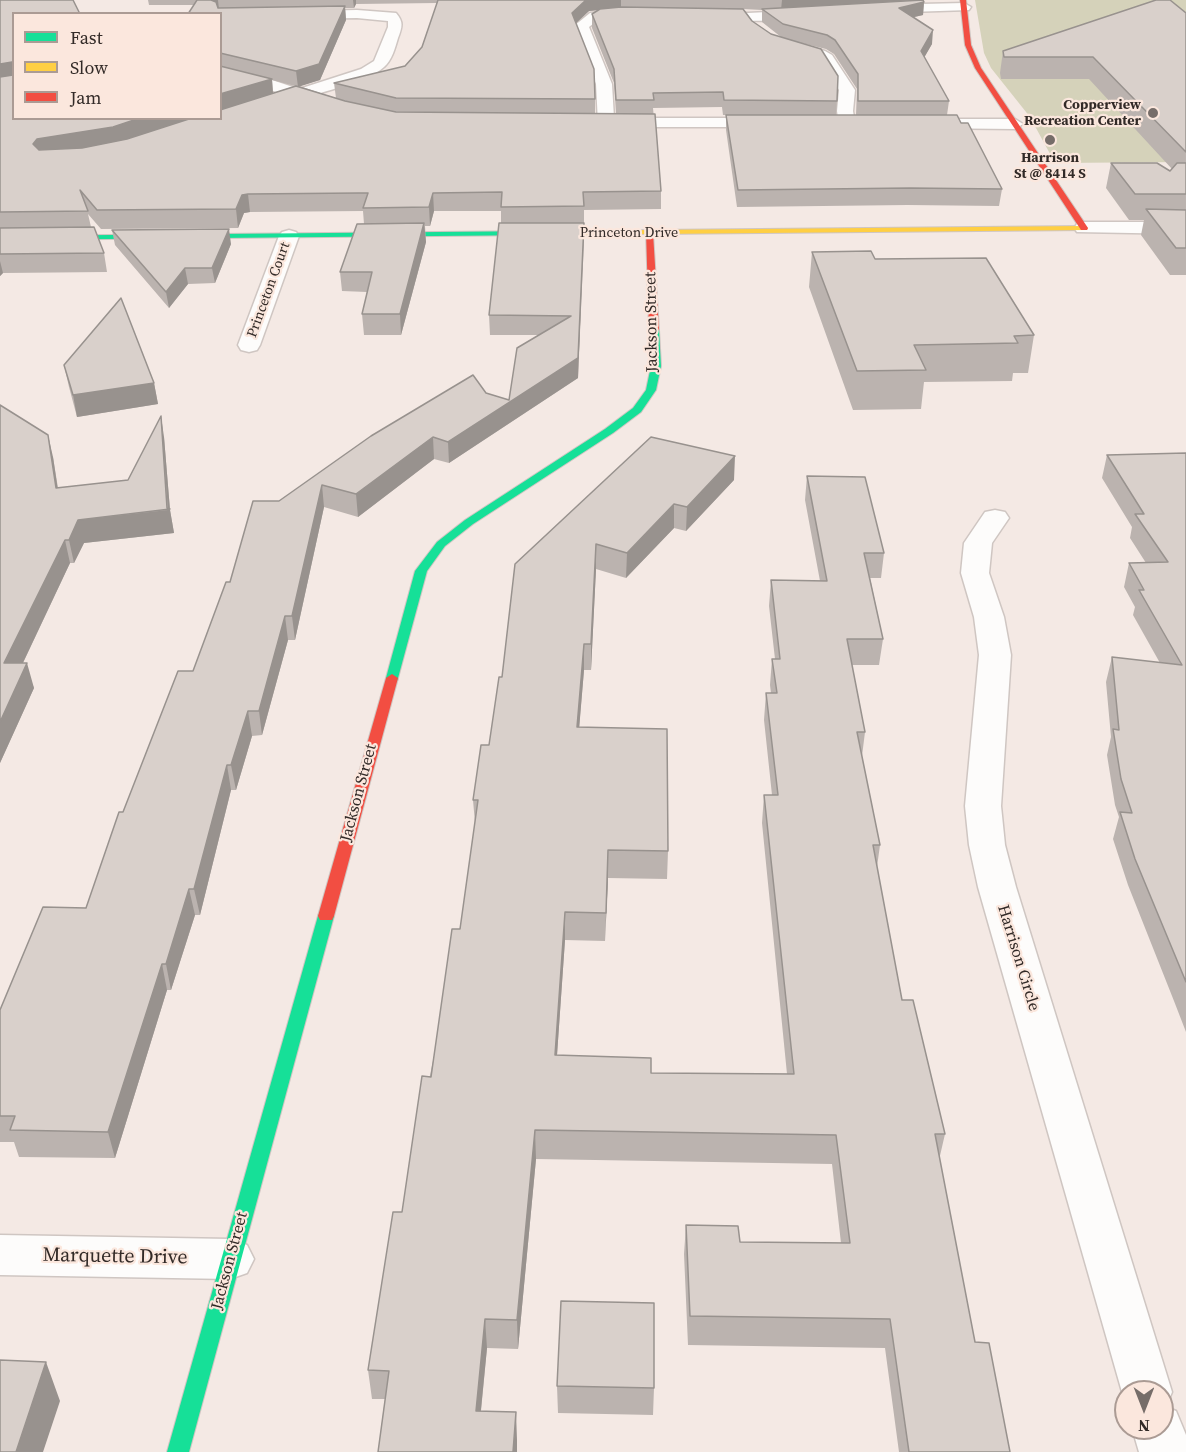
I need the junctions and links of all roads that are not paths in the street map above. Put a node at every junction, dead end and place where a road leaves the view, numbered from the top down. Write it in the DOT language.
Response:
graph roads {
  1 [pos="964,4"];
  2 [pos="868,10"];
  3 [pos="824,13"];
  4 [pos="653,14"];
  5 [pos="686,14"];
  6 [pos="222,16"];
  7 [pos="748,17"];
  8 [pos="222,74"];
  9 [pos="300,94"];
  10 [pos="268,105"];
  11 [pos="347,111"];
  12 [pos="789,123"];
  13 [pos="865,124"];
  14 [pos="912,124"];
  15 [pos="1015,124"];
  16 [pos="1084,228"];
  17 [pos="1186,228"];
  18 [pos="649,233"];
  19 [pos="289,236"];
  20 [pos="0,238"];
  21 [pos="249,345"];
  22 [pos="995,518"];
  23 [pos="0,1255"];
  24 [pos="230,1259"];
  25 [pos="1143,1380"];
  26 [pos="178,1452"];
  1 -- 2 [label="street"];
  1 -- 15 [label="street"];
  3 -- 7 [label="street"];
  4 -- 12 [label="street"];
  5 -- 7 [label="street"];
  6 -- 9 [label="street"];
  7 -- 13 [label="street"];
  8 -- 9 [label="street"];
  9 -- 10 [label="street"];
  9 -- 11 [label="street"];
  14 -- 15 [label="street"];
  15 -- 16 [label="street"];
  16 -- 17 [label="street, Princeton Drive"];
  16 -- 18 [label="street, Princeton Drive"];
  18 -- 19 [label="street, Princeton Drive"];
  18 -- 24 [label="street, Jackson Street"];
  19 -- 20 [label="street, Princeton Drive"];
  19 -- 21 [label="street, Princeton Court"];
  22 -- 25 [label="street, Harrison Circle"];
  23 -- 24 [label="street, Marquette Drive"];
  24 -- 26 [label="street, Jackson Street"];
}
